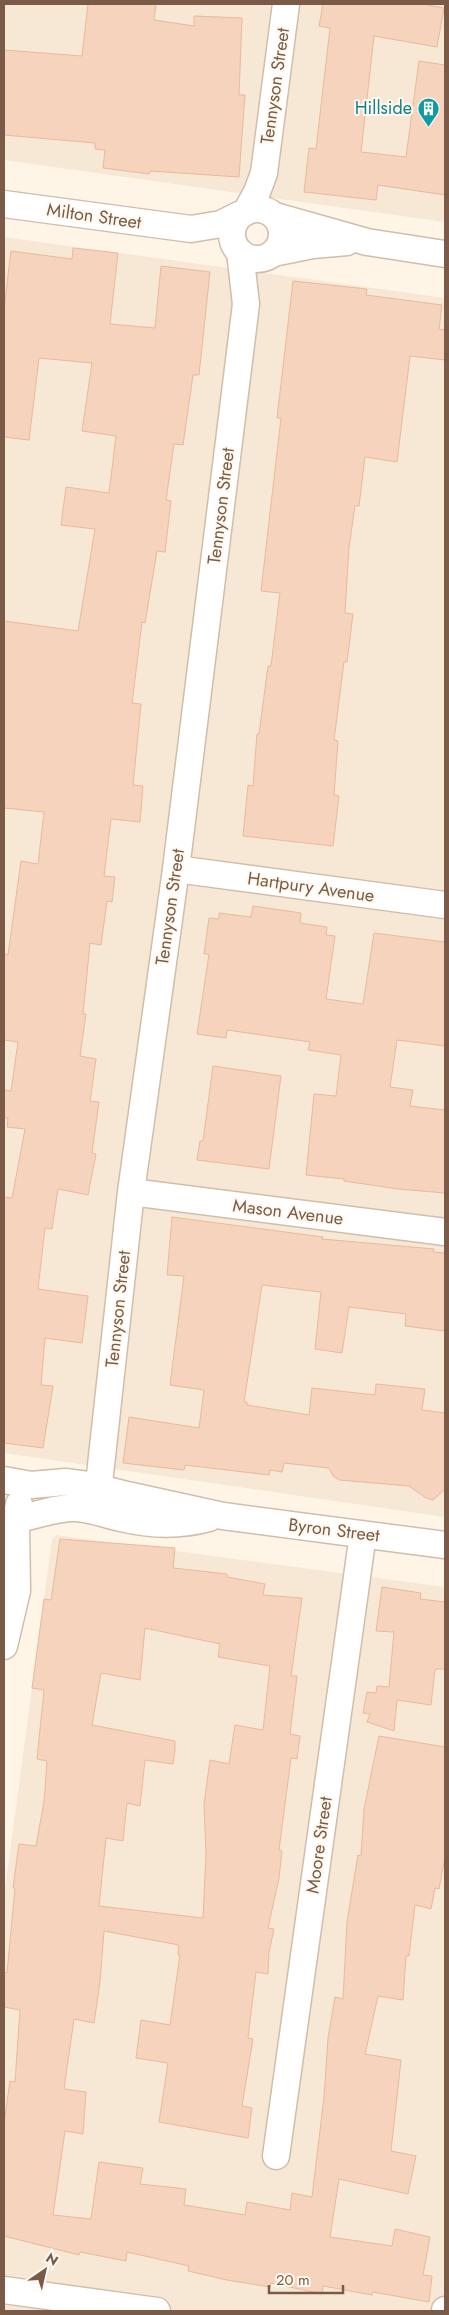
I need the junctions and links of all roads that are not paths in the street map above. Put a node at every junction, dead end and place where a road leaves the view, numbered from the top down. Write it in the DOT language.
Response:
graph roads {
  1 [pos="286,4"];
  2 [pos="4,204"];
  3 [pos="258,214"];
  4 [pos="184,228"];
  5 [pos="367,242"];
  6 [pos="238,250"];
  7 [pos="445,254"];
  8 [pos="271,255"];
  9 [pos="246,304"];
  10 [pos="176,869"];
  11 [pos="445,905"];
  12 [pos="131,1192"];
  13 [pos="445,1232"];
  14 [pos="13,1482"];
  15 [pos="97,1499"];
  16 [pos="10,1521"];
  17 [pos="363,1534"];
  18 [pos="445,1545"];
  19 [pos="4,1646"];
  20 [pos="276,2156"];
  21 [pos="4,2290"];
  22 [pos="157,2311"];
  1 -- 3 [label="street, Tennyson Street"];
  2 -- 4 [label="street, Milton Street"];
  3 -- 4 [label="street, Milton Street"];
  3 -- 5 [label="street"];
  3 -- 6 [label="street"];
  3 -- 8 [label="street"];
  4 -- 6 [label="street, Milton Street"];
  5 -- 7 [label="street"];
  5 -- 8 [label="street"];
  6 -- 8 [label="street"];
  6 -- 9 [label="street, Tennyson Street"];
  8 -- 9 [label="street, Tennyson Street"];
  9 -- 10 [label="street, Tennyson Street"];
  10 -- 11 [label="street, Hartpury Avenue"];
  10 -- 12 [label="street, Tennyson Street"];
  12 -- 13 [label="street, Mason Avenue"];
  12 -- 15 [label="street, Tennyson Street"];
  14 -- 15 [label="street, Byron Street"];
  14 -- 16 [label="street"];
  15 -- 16 [label="street, Byron Street"];
  15 -- 17 [label="street, Byron Street"];
  16 -- 19 [label="street"];
  17 -- 18 [label="street, Byron Street"];
  17 -- 20 [label="street, Moore Street"];
  21 -- 22 [label="street"];
}
